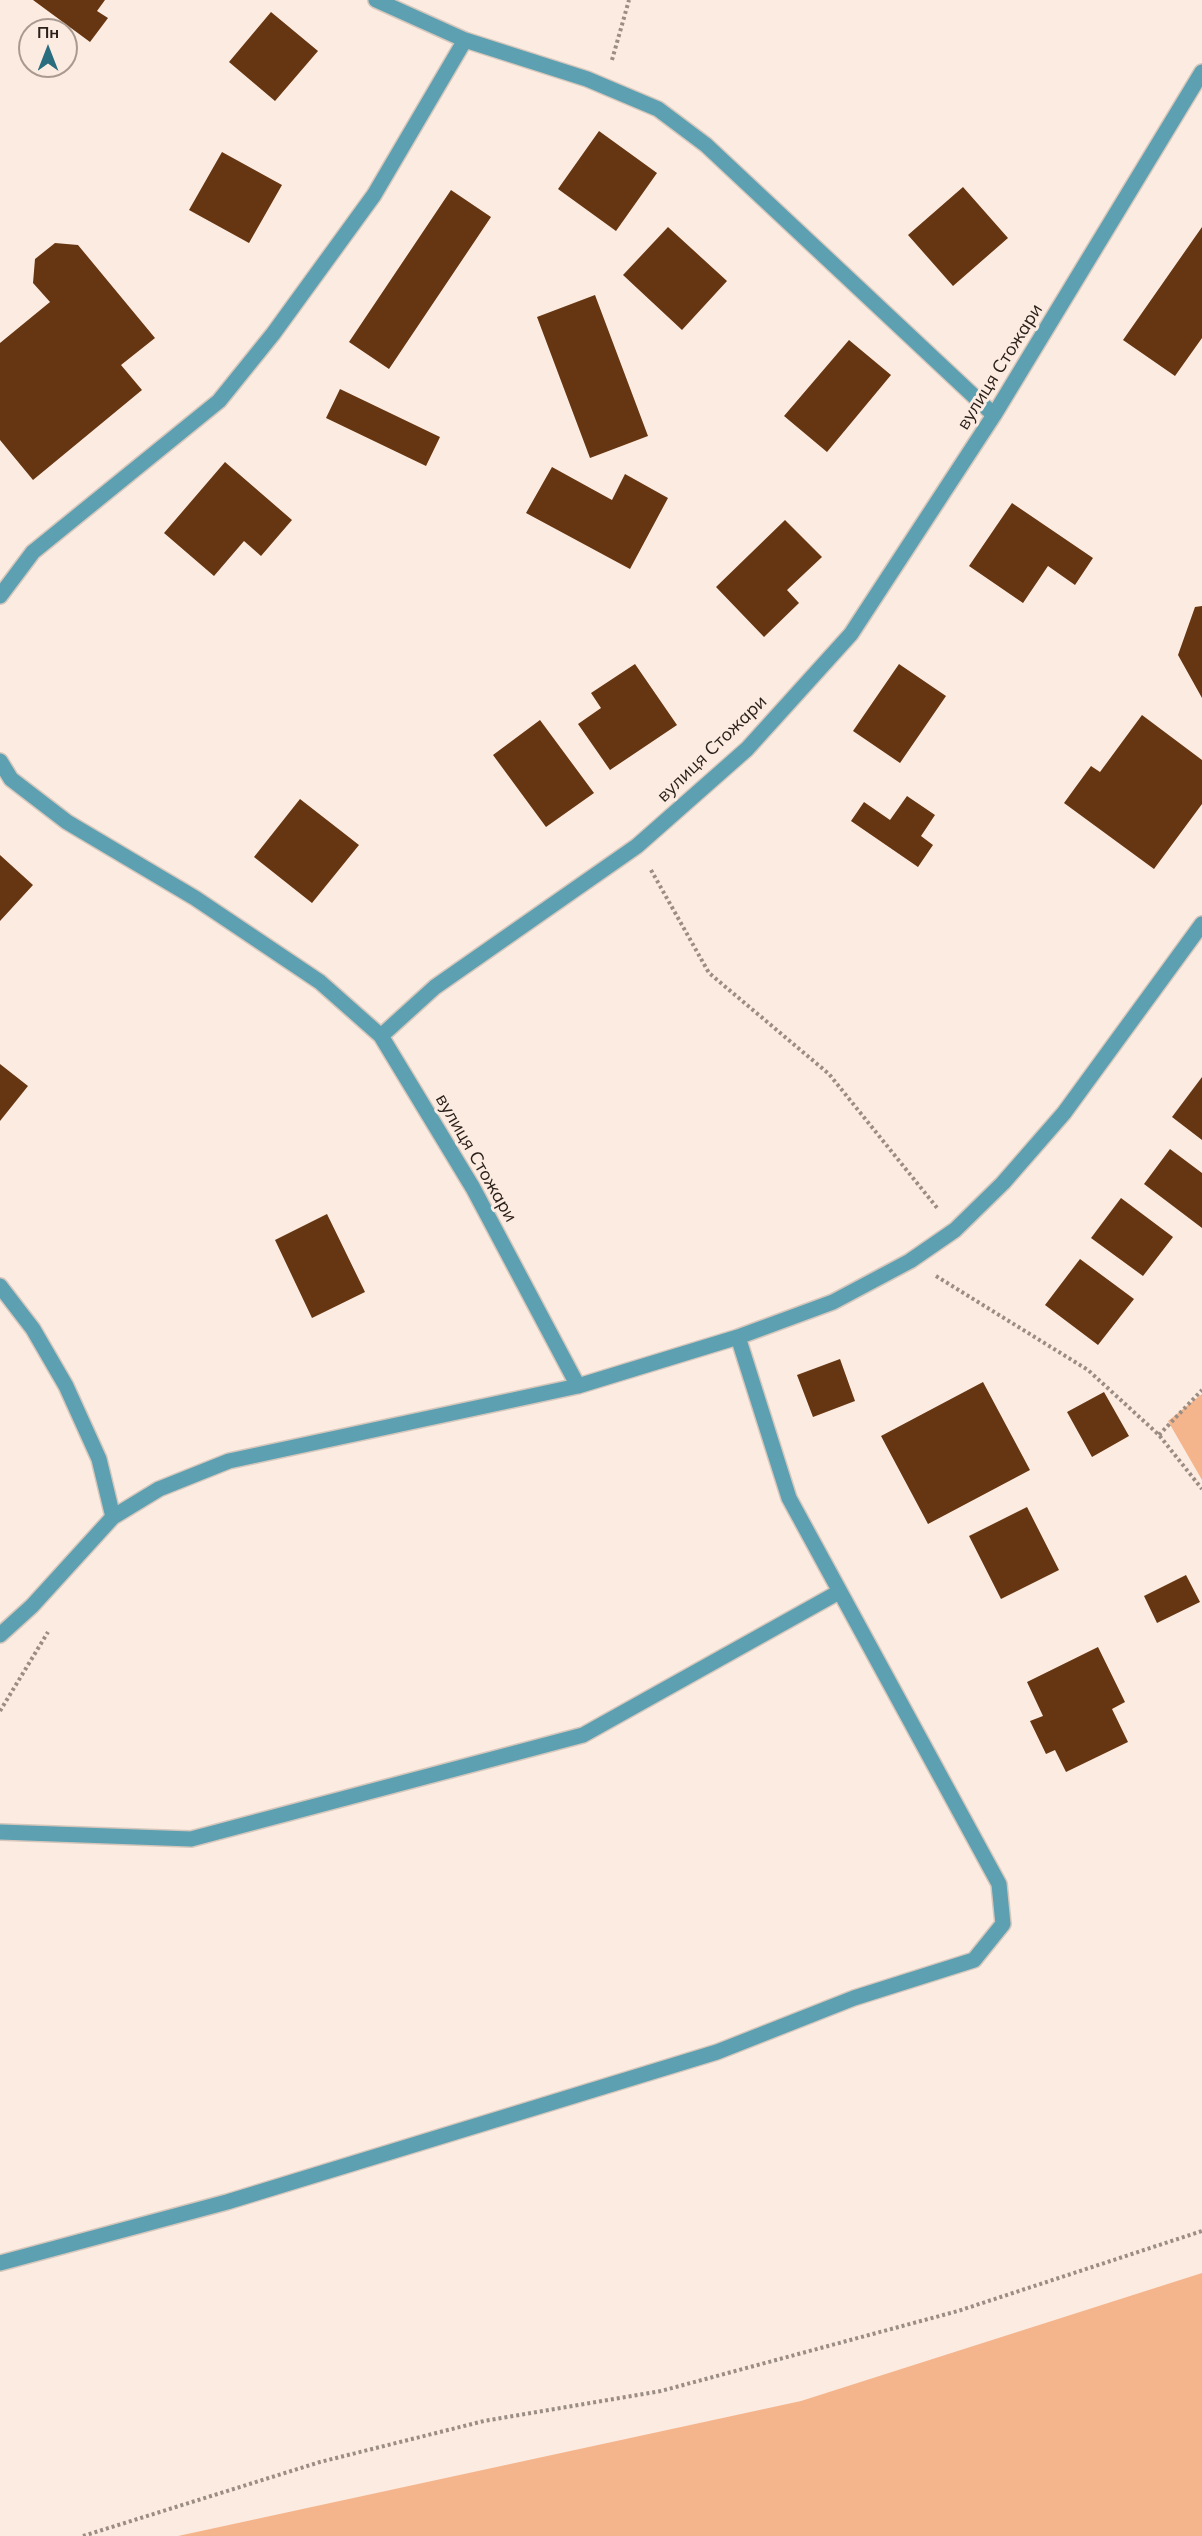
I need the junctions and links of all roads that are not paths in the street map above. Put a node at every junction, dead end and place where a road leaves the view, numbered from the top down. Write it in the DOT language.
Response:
graph roads {
  1 [pos="376,0"];
  2 [pos="465,40"];
  3 [pos="1202,72"];
  4 [pos="994,415"];
  5 [pos="0,596"];
  6 [pos="0,761"];
  7 [pos="1202,924"];
  8 [pos="381,1036"];
  9 [pos="0,1286"];
  10 [pos="738,1337"];
  11 [pos="578,1386"];
  12 [pos="113,1517"];
  13 [pos="839,1592"];
  14 [pos="0,1635"];
  15 [pos="0,1832"];
  16 [pos="0,2263"];
  1 -- 2 [label="street"];
  2 -- 4 [label="street"];
  2 -- 5 [label="street"];
  3 -- 4 [label="street, вулиця Стожари"];
  4 -- 8 [label="street, вулиця Стожари"];
  6 -- 8 [label="street"];
  7 -- 10 [label="street"];
  8 -- 11 [label="street, вулиця Стожари"];
  9 -- 12 [label="street"];
  10 -- 11 [label="street"];
  10 -- 13 [label="street"];
  11 -- 12 [label="street"];
  12 -- 14 [label="street"];
  13 -- 15 [label="street"];
  13 -- 16 [label="street"];
}
